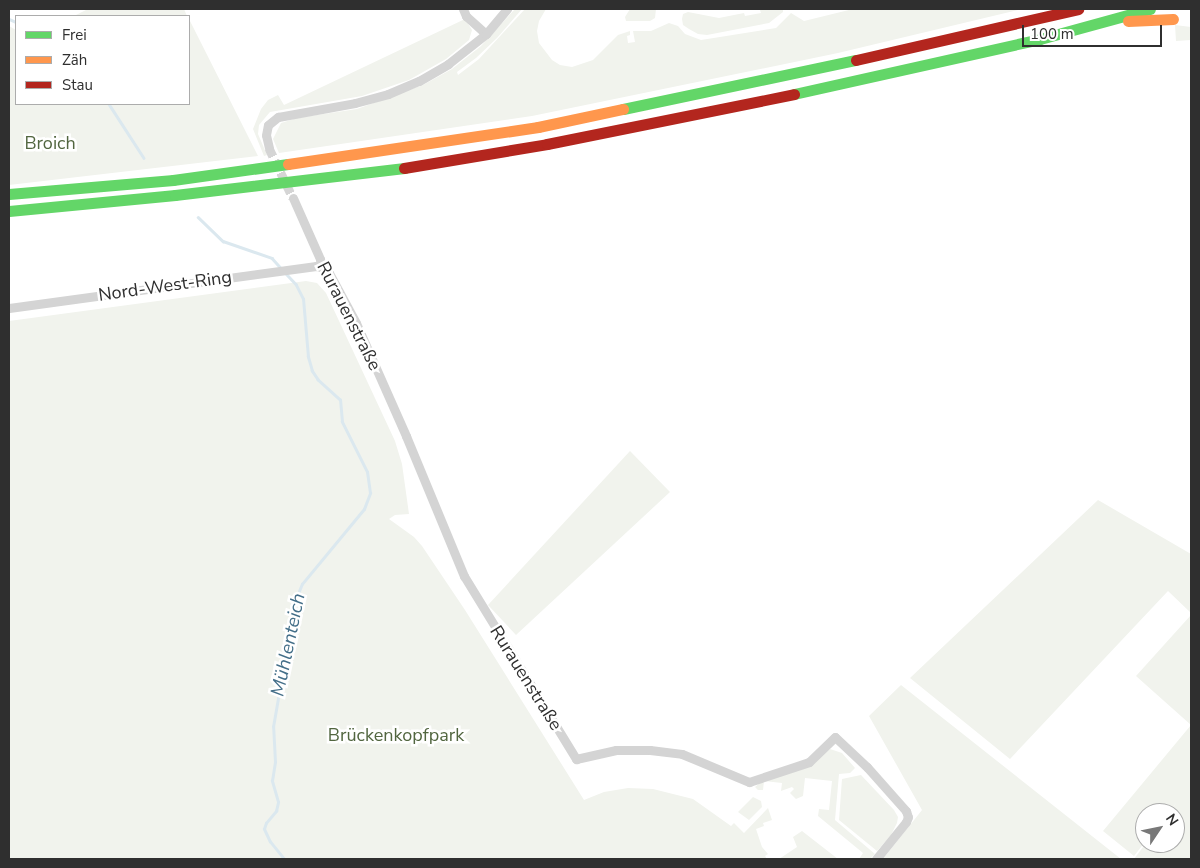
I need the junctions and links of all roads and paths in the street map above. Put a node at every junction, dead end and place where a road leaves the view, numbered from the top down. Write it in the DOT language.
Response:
graph roads {
  1 [pos="462,9"];
  2 [pos="507,9"];
  3 [pos="1064,9"];
  4 [pos="1078,9"];
  5 [pos="1150,9"];
  6 [pos="1173,19"];
  7 [pos="1034,20"];
  8 [pos="1101,22"];
  9 [pos="486,34"];
  10 [pos="270,148"];
  11 [pos="9,194"];
  12 [pos="293,198"];
  13 [pos="9,211"];
  14 [pos="321,267"];
  15 [pos="9,308"];
  16 [pos="876,859"];
  1 -- 9 [label="street"];
  2 -- 9 [label="street"];
  3 -- 7 [label="highway"];
  4 -- 7 [label="highway"];
  5 -- 8 [label="highway"];
  6 -- 8 [label="highway"];
  7 -- 11 [label="highway"];
  8 -- 13 [label="highway"];
  9 -- 10 [label="street"];
  12 -- 14 [label="street, Rurauenstraße"];
  14 -- 15 [label="street, Nord-West-Ring"];
  14 -- 16 [label="street, Rurauenstraße"];
}
